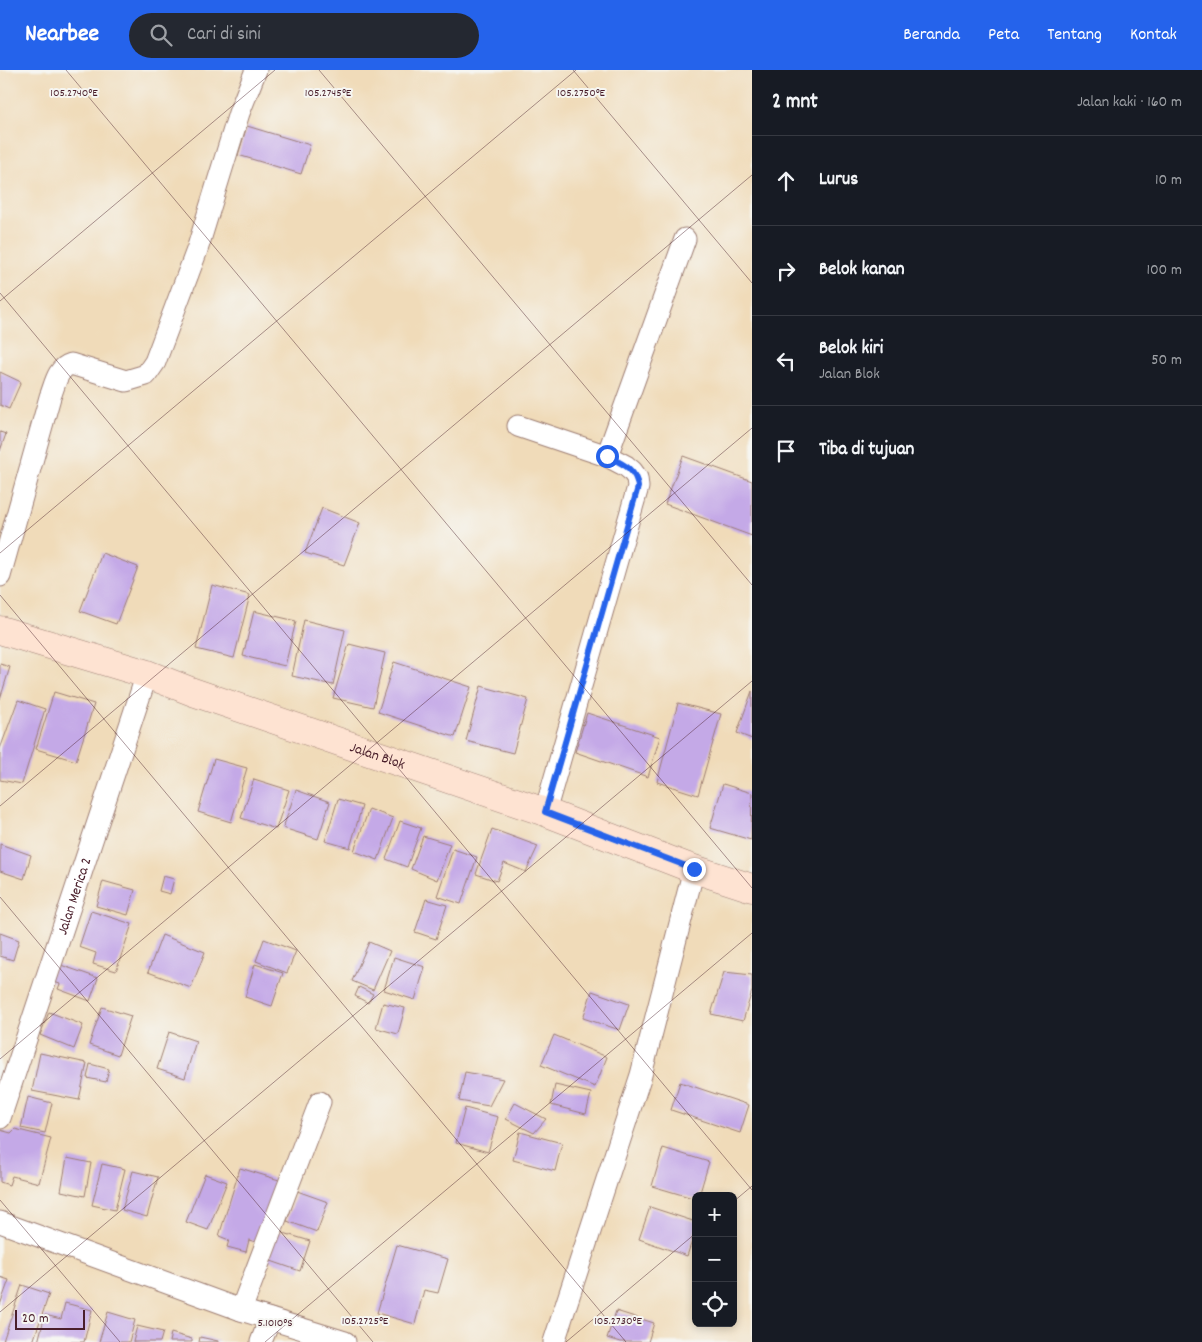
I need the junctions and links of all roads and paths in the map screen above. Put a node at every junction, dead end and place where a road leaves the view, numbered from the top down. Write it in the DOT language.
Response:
graph roads {
  1 [pos="256,70"];
  2 [pos="685,238"];
  3 [pos="518,426"];
  4 [pos="607,456"];
  5 [pos="0,576"];
  6 [pos="0,630"];
  7 [pos="147,674"];
  8 [pos="545,812"];
  9 [pos="694,869"];
  10 [pos="752,888"];
  11 [pos="320,1102"];
  12 [pos="0,1118"];
  13 [pos="0,1222"];
  14 [pos="241,1310"];
  15 [pos="270,1319"];
  16 [pos="261,1342"];
  17 [pos="345,1342"];
  18 [pos="554,1342"];
  1 -- 5 [label="street"];
  2 -- 4 [label="street"];
  3 -- 4 [label="street"];
  4 -- 8 [label="street"];
  6 -- 7 [label="main road, Jalan Blok"];
  7 -- 8 [label="main road, Jalan Blok"];
  7 -- 12 [label="street, Jalan Merica 2"];
  8 -- 9 [label="main road, Jalan Blok"];
  9 -- 10 [label="main road, Jalan Blok"];
  9 -- 18 [label="street"];
  11 -- 14 [label="street"];
  13 -- 14 [label="street"];
  14 -- 15 [label="street"];
  15 -- 16 [label="street"];
  15 -- 17 [label="street"];
}
